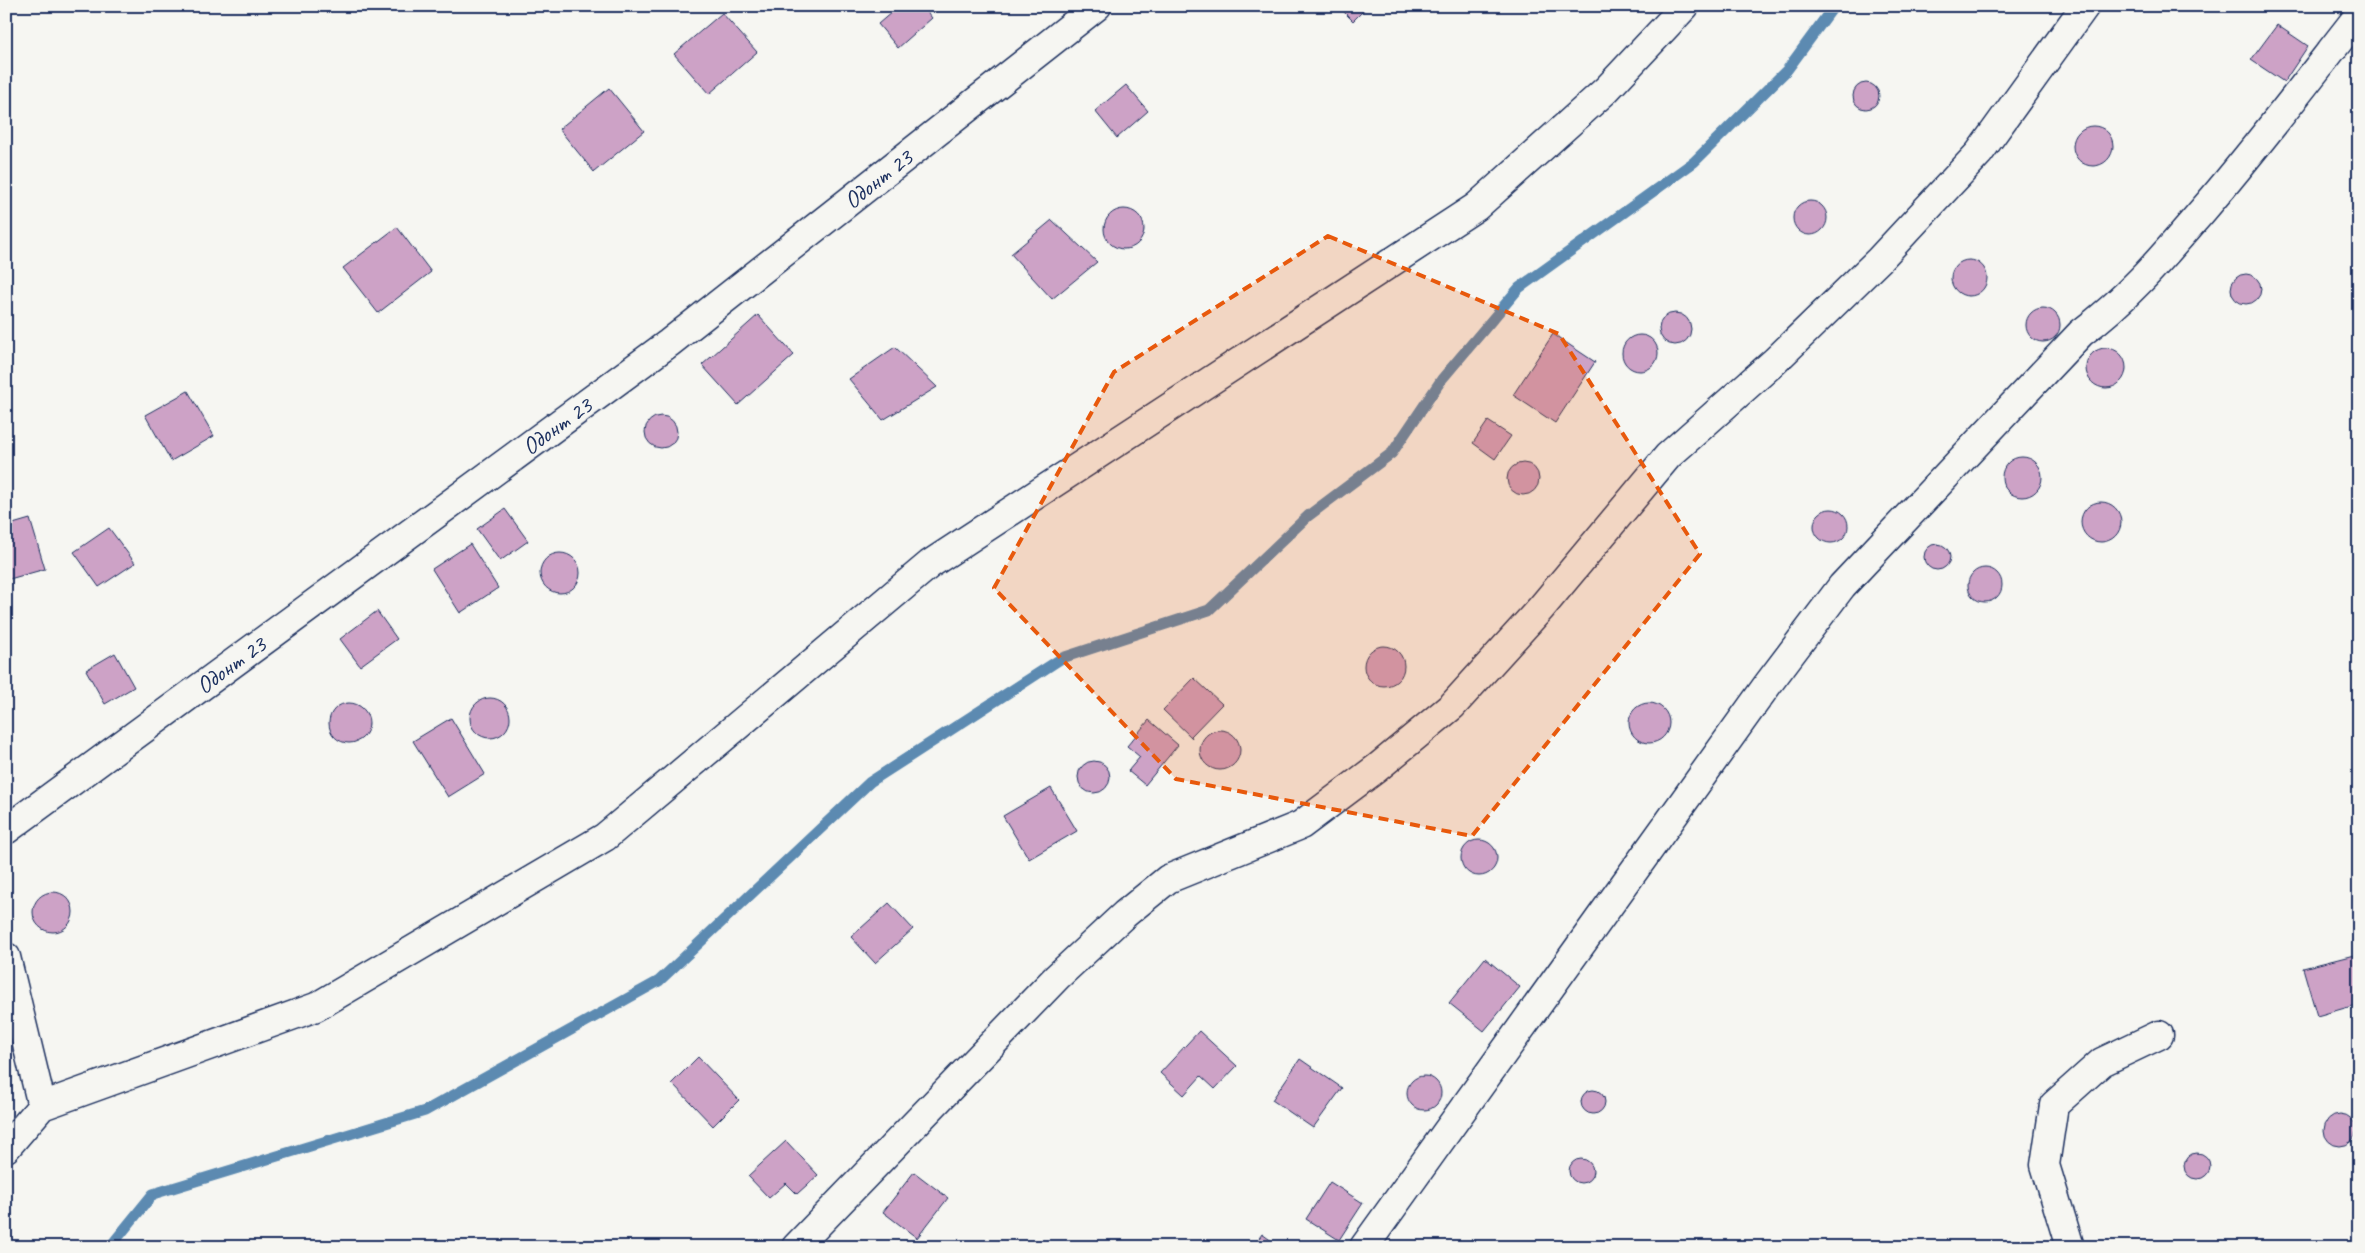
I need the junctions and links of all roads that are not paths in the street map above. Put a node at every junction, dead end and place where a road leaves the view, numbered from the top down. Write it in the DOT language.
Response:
graph roads {
  1 [pos="1097,6"];
  2 [pos="1685,6"];
  3 [pos="2085,6"];
  4 [pos="2359,15"];
  5 [pos="6,830"];
  6 [pos="6,957"];
  7 [pos="2159,1035"];
  8 [pos="42,1106"];
  9 [pos="6,1148"];
  10 [pos="796,1247"];
  11 [pos="1364,1247"];
  12 [pos="2070,1247"];
  1 -- 5 [label="street, Одонт 23"];
  2 -- 8 [label="street"];
  3 -- 10 [label="street"];
  4 -- 11 [label="street"];
  6 -- 8 [label="street"];
  7 -- 12 [label="street"];
  8 -- 9 [label="street"];
}
